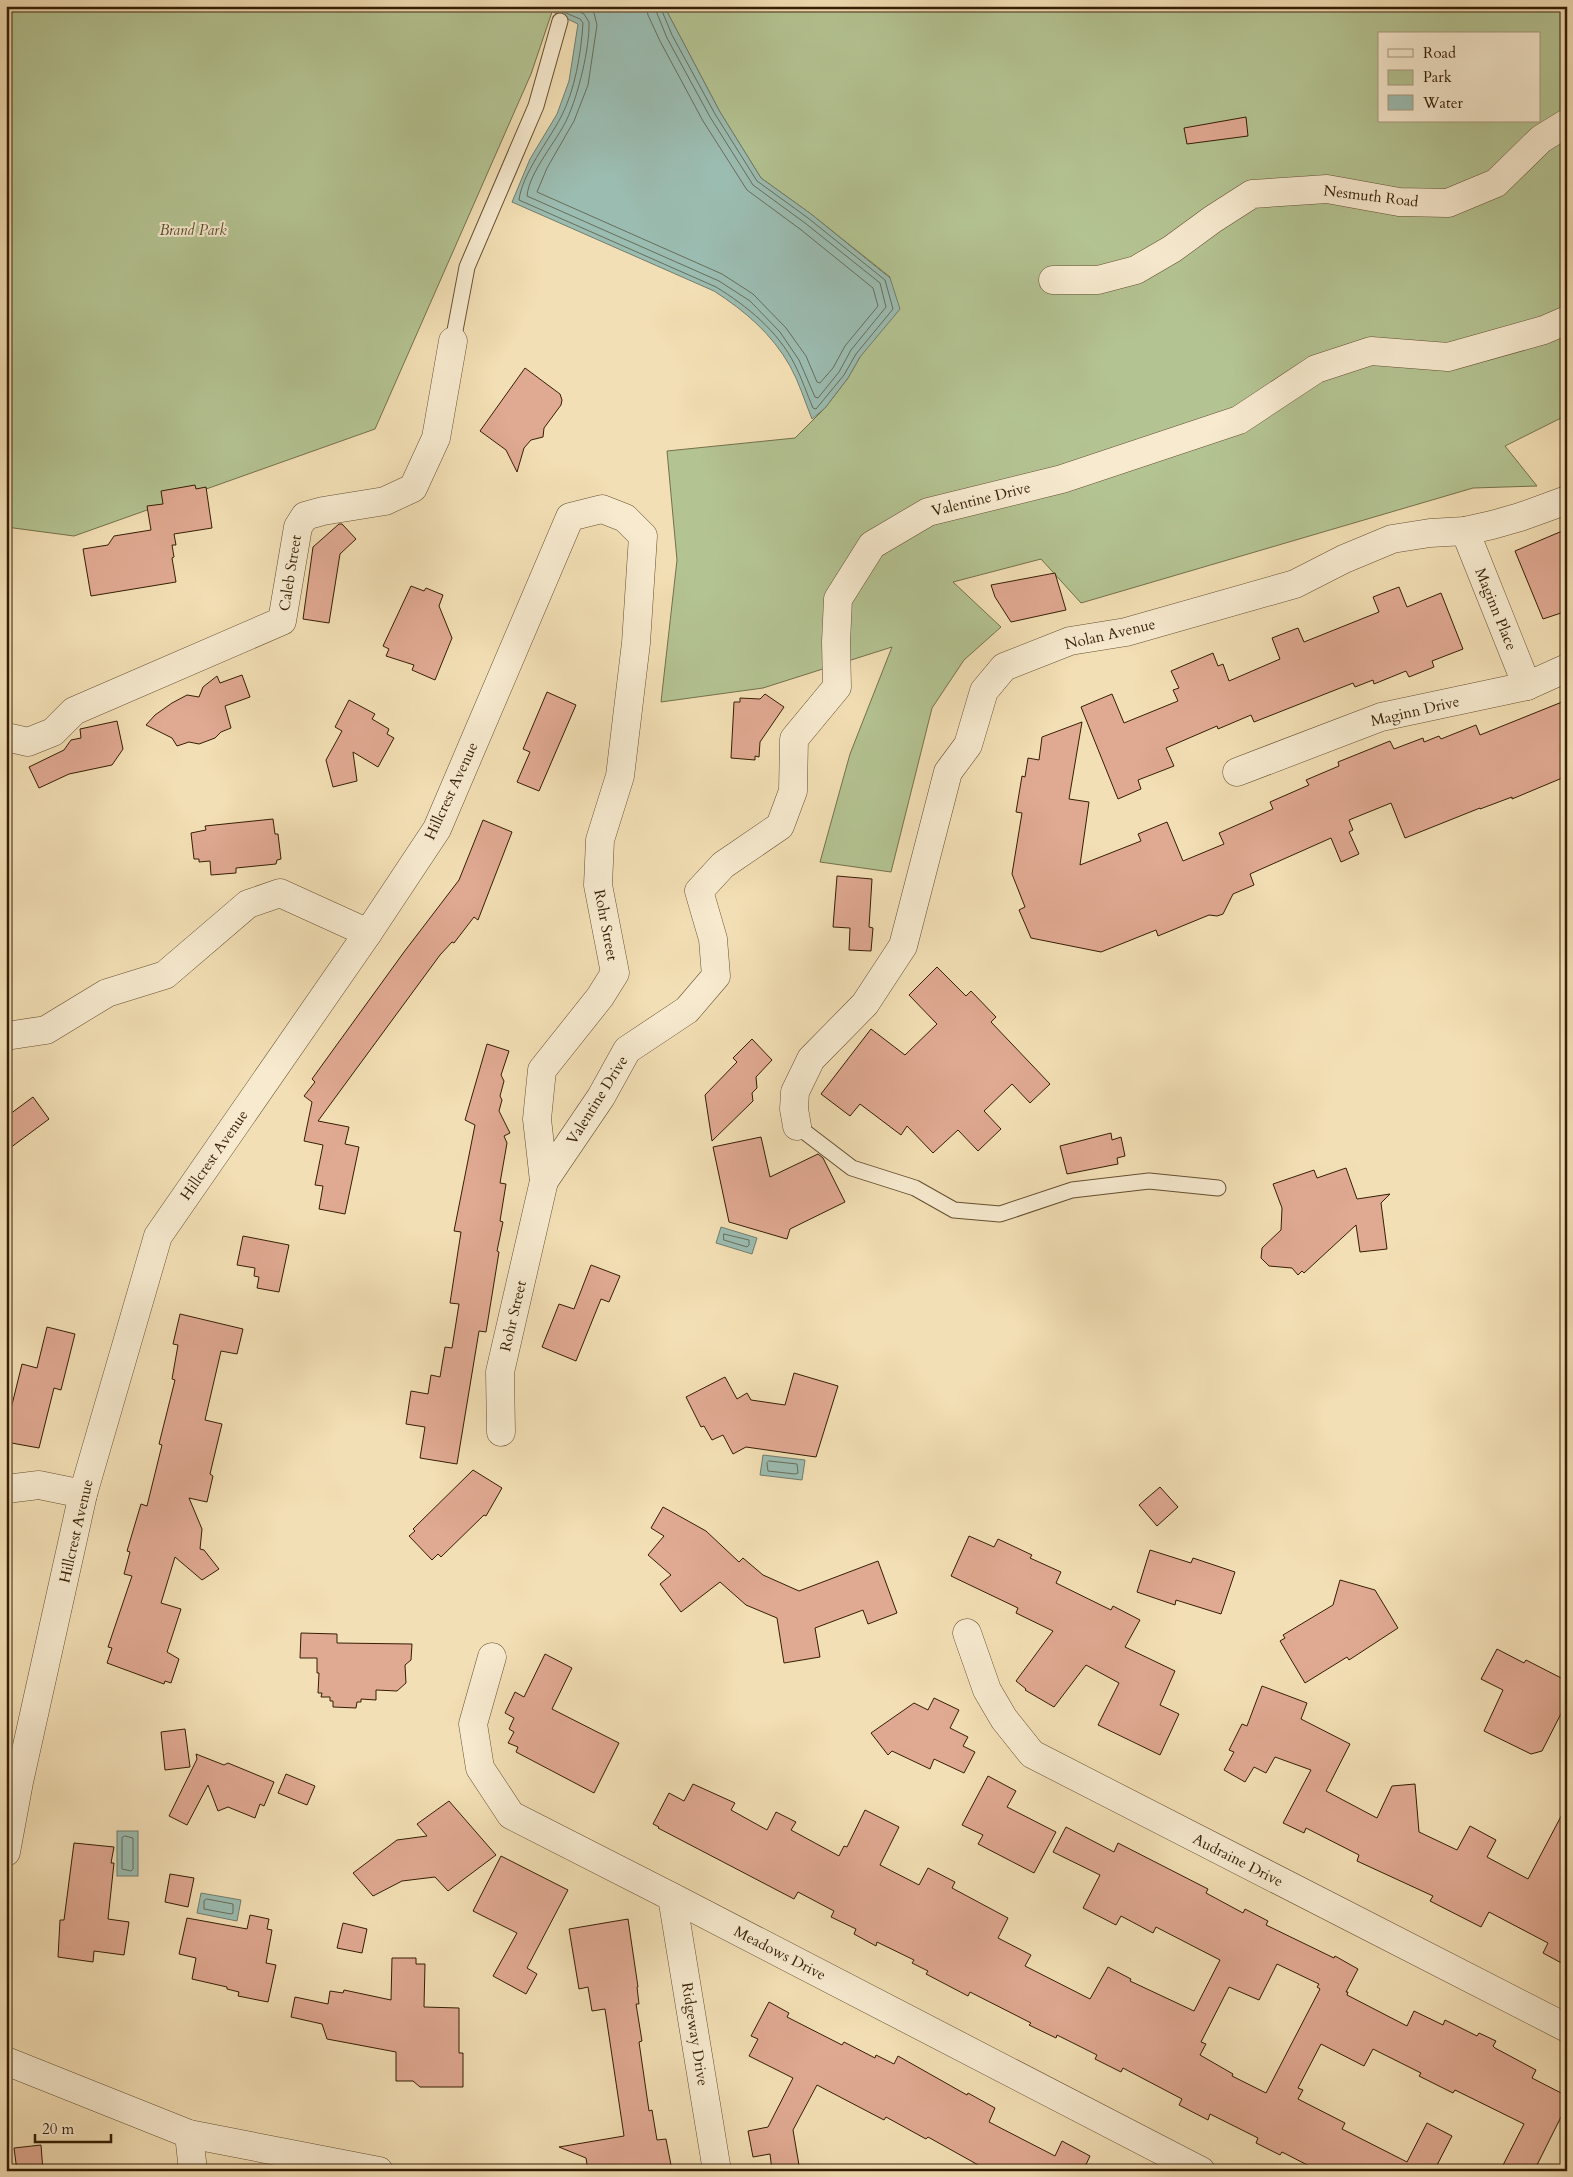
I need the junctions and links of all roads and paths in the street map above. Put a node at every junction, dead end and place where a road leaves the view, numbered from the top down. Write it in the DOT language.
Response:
graph roads {
  1 [pos="560,21"];
  2 [pos="1567,123"];
  3 [pos="1053,280"];
  4 [pos="1567,320"];
  5 [pos="453,341"];
  6 [pos="1567,500"];
  7 [pos="570,518"];
  8 [pos="1465,531"];
  9 [pos="1567,668"];
  10 [pos="1527,686"];
  11 [pos="6,737"];
  12 [pos="1237,772"];
  13 [pos="368,934"];
  14 [pos="6,1036"];
  15 [pos="797,1126"];
  16 [pos="544,1181"];
  17 [pos="1218,1188"];
  18 [pos="501,1432"];
  19 [pos="6,1489"];
  20 [pos="83,1494"];
  21 [pos="967,1633"];
  22 [pos="492,1656"];
  23 [pos="6,1852"];
  24 [pos="672,1896"];
  25 [pos="1567,2028"];
  26 [pos="6,2062"];
  27 [pos="189,2134"];
  28 [pos="193,2171"];
  29 [pos="379,2171"];
  30 [pos="717,2171"];
  31 [pos="1201,2171"];
  1 -- 5 [label="lane"];
  2 -- 3 [label="street, Nesmuth Road"];
  4 -- 16 [label="street, Valentine Drive"];
  5 -- 11 [label="street, Caleb Street"];
  6 -- 8 [label="street, Nolan Avenue"];
  7 -- 13 [label="street, Hillcrest Avenue"];
  7 -- 16 [label="street, Rohr Street"];
  8 -- 10 [label="street, Maginn Place"];
  8 -- 15 [label="street, Nolan Avenue"];
  9 -- 10 [label="street, Maginn Drive"];
  10 -- 12 [label="street, Maginn Drive"];
  13 -- 14 [label="street"];
  13 -- 20 [label="street, Hillcrest Avenue"];
  15 -- 17 [label="lane"];
  16 -- 18 [label="street, Rohr Street"];
  19 -- 20 [label="street"];
  20 -- 23 [label="street, Hillcrest Avenue"];
  21 -- 25 [label="street, Audraine Drive"];
  22 -- 24 [label="street, Meadows Drive"];
  24 -- 30 [label="street, Ridgeway Drive"];
  24 -- 31 [label="street, Meadows Drive"];
  26 -- 27 [label="street"];
  27 -- 28 [label="street"];
  27 -- 29 [label="street"];
}
